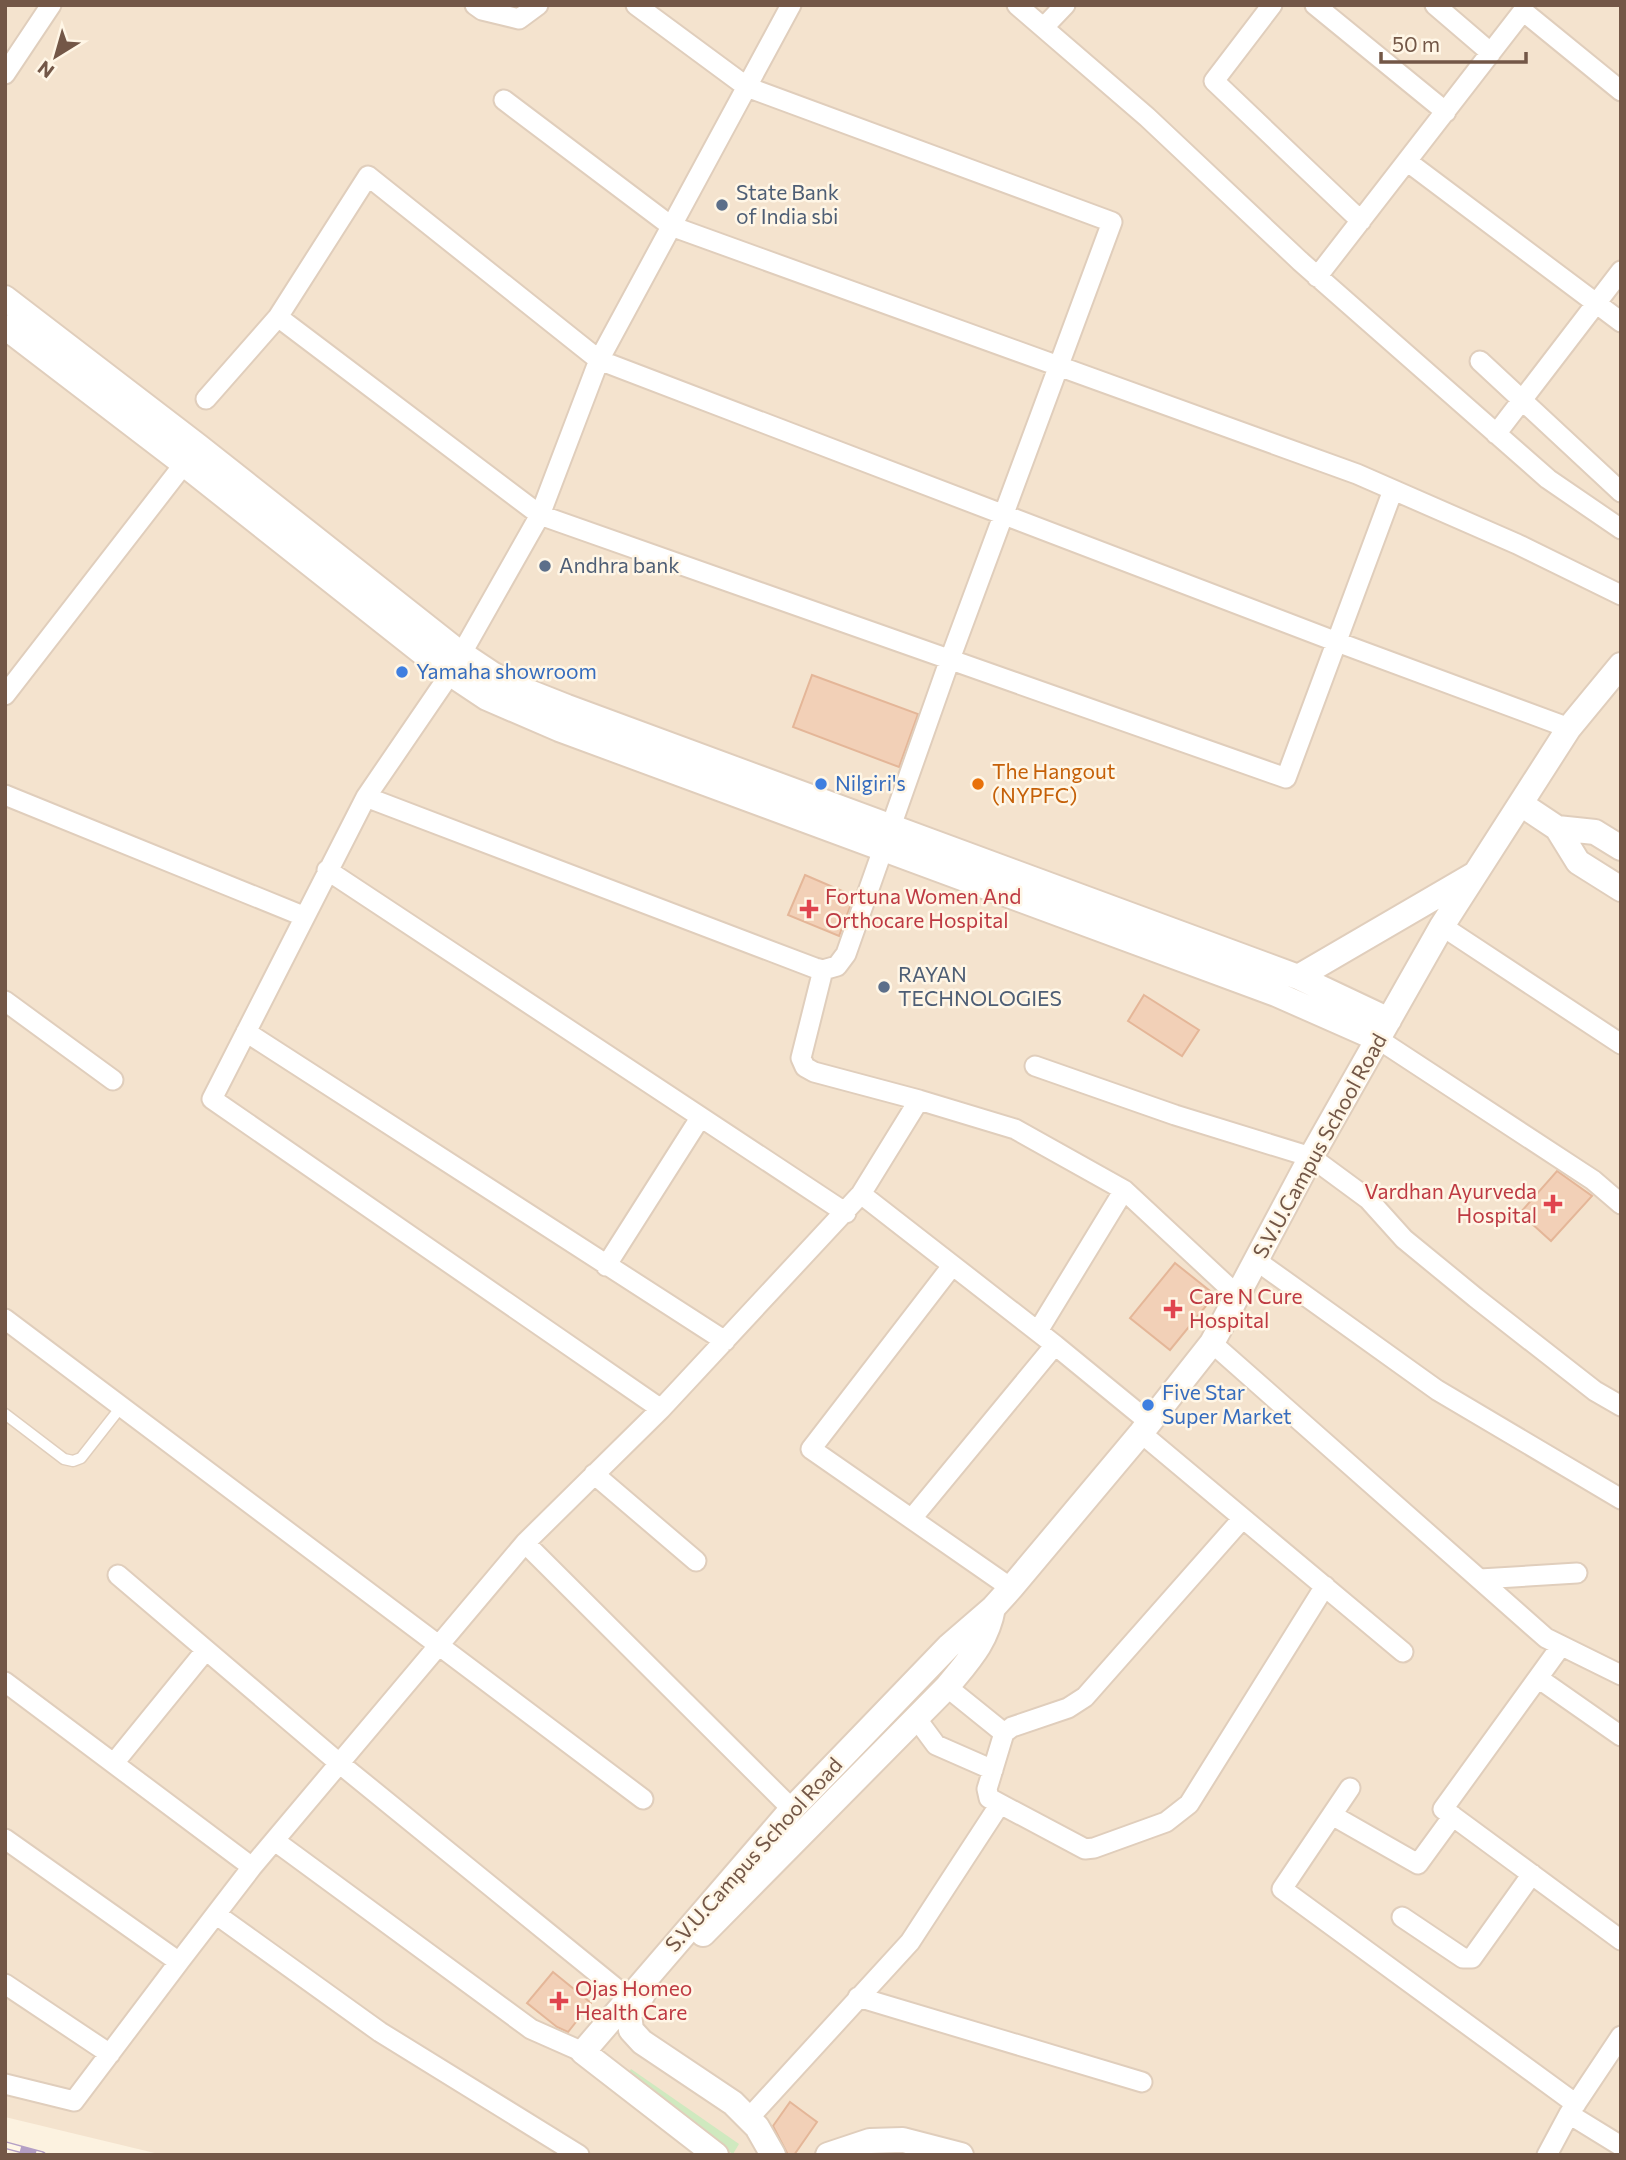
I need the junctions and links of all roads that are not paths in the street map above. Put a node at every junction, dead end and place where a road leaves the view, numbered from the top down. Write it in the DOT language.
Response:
graph roads {
  1 [pos="51,5"];
  2 [pos="475,5"];
  3 [pos="538,5"];
  4 [pos="636,5"];
  5 [pos="791,5"];
  6 [pos="1017,5"];
  7 [pos="1065,5"];
  8 [pos="1272,5"];
  9 [pos="1315,5"];
  10 [pos="1435,5"];
  11 [pos="1044,27"];
  12 [pos="1491,53"];
  13 [pos="5,74"];
  14 [pos="747,87"];
  15 [pos="1621,91"];
  16 [pos="504,100"];
  17 [pos="1446,112"];
  18 [pos="1408,162"];
  19 [pos="1361,221"];
  20 [pos="671,226"];
  21 [pos="1621,271"];
  22 [pos="1317,277"];
  23 [pos="5,298"];
  24 [pos="1596,303"];
  25 [pos="278,317"];
  26 [pos="1621,322"];
  27 [pos="5,327"];
  28 [pos="599,360"];
  29 [pos="1480,361"];
  30 [pos="1059,366"];
  31 [pos="206,400"];
  32 [pos="1522,400"];
  33 [pos="1496,434"];
  34 [pos="184,464"];
  35 [pos="1393,490"];
  36 [pos="1621,492"];
  37 [pos="1003,514"];
  38 [pos="540,515"];
  39 [pos="1621,529"];
  40 [pos="1621,595"];
  41 [pos="1337,642"];
  42 [pos="950,659"];
  43 [pos="455,664"];
  44 [pos="1619,671"];
  45 [pos="5,695"];
  46 [pos="1569,728"];
  47 [pos="5,795"];
  48 [pos="366,797"];
  49 [pos="1521,804"];
  50 [pos="1557,828"];
  51 [pos="887,838"];
  52 [pos="1621,848"];
  53 [pos="327,870"];
  54 [pos="1478,872"];
  55 [pos="1621,889"];
  56 [pos="303,916"];
  57 [pos="1442,926"];
  58 [pos="823,970"];
  59 [pos="1298,977"];
  60 [pos="5,1001"];
  61 [pos="1384,1030"];
  62 [pos="246,1032"];
  63 [pos="1621,1044"];
  64 [pos="1035,1066"];
  65 [pos="113,1080"];
  66 [pos="919,1100"];
  67 [pos="700,1118"];
  68 [pos="1311,1157"];
  69 [pos="1124,1190"];
  70 [pos="861,1194"];
  71 [pos="1621,1204"];
  72 [pos="846,1213"];
  73 [pos="1257,1261"];
  74 [pos="606,1266"];
  75 [pos="952,1266"];
  76 [pos="1238,1296"];
  77 [pos="5,1319"];
  78 [pos="1038,1331"];
  79 [pos="726,1341"];
  80 [pos="1212,1343"];
  81 [pos="1055,1345"];
  82 [pos="1621,1406"];
  83 [pos="121,1407"];
  84 [pos="661,1409"];
  85 [pos="5,1414"];
  86 [pos="1145,1428"];
  87 [pos="594,1474"];
  88 [pos="1621,1499"];
  89 [pos="912,1517"];
  90 [pos="1243,1518"];
  91 [pos="525,1543"];
  92 [pos="696,1561"];
  93 [pos="1577,1573"];
  94 [pos="118,1575"];
  95 [pos="1479,1579"];
  96 [pos="1325,1586"];
  97 [pos="1011,1588"];
  98 [pos="993,1608"];
  99 [pos="438,1645"];
  100 [pos="1561,1646"];
  101 [pos="206,1650"];
  102 [pos="1403,1652"];
  103 [pos="1621,1675"];
  104 [pos="1538,1678"];
  105 [pos="5,1682"];
  106 [pos="947,1687"];
  107 [pos="916,1718"];
  108 [pos="1004,1733"];
  109 [pos="1621,1736"];
  110 [pos="339,1762"];
  111 [pos="114,1763"];
  112 [pos="993,1770"];
  113 [pos="1350,1788"];
  114 [pos="643,1799"];
  115 [pos="1000,1804"];
  116 [pos="792,1809"];
  117 [pos="1332,1815"];
  118 [pos="1453,1816"];
  119 [pos="5,1839"];
  120 [pos="275,1841"];
  121 [pos="252,1867"];
  122 [pos="1532,1874"];
  123 [pos="217,1915"];
  124 [pos="1402,1917"];
  125 [pos="1621,1940"];
  126 [pos="179,1962"];
  127 [pos="5,1984"];
  128 [pos="858,1997"];
  129 [pos="628,1998"];
  130 [pos="1621,2036"];
  131 [pos="583,2052"];
  132 [pos="110,2054"];
  133 [pos="1142,2082"];
  134 [pos="5,2084"];
  135 [pos="1573,2109"];
  136 [pos="749,2118"];
  137 [pos="1621,2146"];
  138 [pos="579,2155"];
  139 [pos="716,2155"];
  140 [pos="774,2155"];
  141 [pos="828,2155"];
  142 [pos="961,2155"];
  143 [pos="1547,2155"];
  1 -- 13 [label="street"];
  2 -- 3 [label="street"];
  4 -- 14 [label="street"];
  5 -- 14 [label="street"];
  6 -- 11 [label="street"];
  7 -- 11 [label="street"];
  8 -- 19 [label="street"];
  9 -- 17 [label="street"];
  10 -- 12 [label="street"];
  11 -- 22 [label="street"];
  12 -- 15 [label="street"];
  12 -- 17 [label="street"];
  14 -- 20 [label="street"];
  14 -- 30 [label="street"];
  16 -- 20 [label="street"];
  17 -- 18 [label="street"];
  18 -- 19 [label="street"];
  18 -- 24 [label="street"];
  19 -- 22 [label="street"];
  20 -- 28 [label="street"];
  20 -- 30 [label="street"];
  21 -- 24 [label="street"];
  22 -- 33 [label="street"];
  23 -- 43 [label="street"];
  24 -- 26 [label="street"];
  24 -- 32 [label="street"];
  25 -- 28 [label="street"];
  25 -- 31 [label="street"];
  25 -- 38 [label="street"];
  27 -- 34 [label="street"];
  28 -- 37 [label="street"];
  28 -- 38 [label="street"];
  29 -- 32 [label="street"];
  30 -- 35 [label="street"];
  30 -- 37 [label="street"];
  32 -- 33 [label="street"];
  32 -- 36 [label="street"];
  33 -- 39 [label="street"];
  34 -- 43 [label="street"];
  34 -- 45 [label="street"];
  35 -- 40 [label="street"];
  35 -- 41 [label="street"];
  37 -- 41 [label="street"];
  37 -- 42 [label="street"];
  38 -- 42 [label="street"];
  38 -- 43 [label="street"];
  41 -- 42 [label="street"];
  41 -- 46 [label="street"];
  42 -- 51 [label="street"];
  43 -- 48 [label="street"];
  43 -- 51 [label="street"];
  44 -- 46 [label="street, S.V.U.Campus School Road"];
  46 -- 49 [label="street, S.V.U.Campus School Road"];
  47 -- 56 [label="street"];
  48 -- 53 [label="street"];
  48 -- 58 [label="street"];
  49 -- 50 [label="street"];
  49 -- 54 [label="street, S.V.U.Campus School Road"];
  50 -- 52 [label="street"];
  50 -- 55 [label="street"];
  51 -- 58 [label="street"];
  51 -- 59 [label="street"];
  51 -- 61 [label="street"];
  53 -- 56 [label="street"];
  53 -- 67 [label="street"];
  54 -- 57 [label="street, S.V.U.Campus School Road"];
  54 -- 59 [label="street"];
  56 -- 62 [label="street"];
  57 -- 61 [label="street, S.V.U.Campus School Road"];
  57 -- 63 [label="street"];
  58 -- 66 [label="street"];
  59 -- 61 [label="street"];
  60 -- 65 [label="street"];
  61 -- 68 [label="street, S.V.U.Campus School Road"];
  61 -- 71 [label="street"];
  62 -- 74 [label="street"];
  62 -- 84 [label="street"];
  64 -- 68 [label="street"];
  66 -- 69 [label="street"];
  66 -- 70 [label="street"];
  67 -- 72 [label="street"];
  67 -- 74 [label="street"];
  68 -- 73 [label="street, S.V.U.Campus School Road"];
  68 -- 82 [label="street"];
  69 -- 76 [label="street"];
  69 -- 78 [label="street"];
  70 -- 72 [label="street"];
  70 -- 75 [label="street"];
  72 -- 79 [label="street"];
  73 -- 76 [label="street, S.V.U.Campus School Road"];
  73 -- 88 [label="street"];
  74 -- 79 [label="street"];
  75 -- 78 [label="street"];
  75 -- 89 [label="street"];
  76 -- 80 [label="street, S.V.U.Campus School Road"];
  77 -- 83 [label="street"];
  78 -- 81 [label="street"];
  79 -- 84 [label="street"];
  80 -- 86 [label="street, S.V.U.Campus School Road"];
  80 -- 95 [label="street"];
  81 -- 86 [label="street"];
  81 -- 89 [label="street"];
  83 -- 85 [label="lane"];
  83 -- 99 [label="street"];
  84 -- 87 [label="street"];
  86 -- 90 [label="street"];
  86 -- 97 [label="street, S.V.U.Campus School Road"];
  87 -- 91 [label="street"];
  87 -- 92 [label="street"];
  89 -- 97 [label="street"];
  90 -- 96 [label="street"];
  90 -- 108 [label="street"];
  91 -- 99 [label="street"];
  91 -- 116 [label="street"];
  93 -- 95 [label="street"];
  94 -- 101 [label="street"];
  95 -- 100 [label="street"];
  96 -- 102 [label="street"];
  96 -- 115 [label="street"];
  97 -- 98 [label="street, S.V.U.Campus School Road"];
  98 -- 106 [label="street, S.V.U.Campus School Road"];
  98 -- 116 [label="street, S.V.U.Campus School Road"];
  99 -- 110 [label="street"];
  99 -- 114 [label="street"];
  100 -- 103 [label="street"];
  100 -- 104 [label="street"];
  101 -- 110 [label="street"];
  101 -- 111 [label="street"];
  104 -- 109 [label="street"];
  104 -- 118 [label="street"];
  105 -- 111 [label="street"];
  106 -- 107 [label="street, S.V.U.Campus School Road"];
  106 -- 108 [label="street"];
  107 -- 112 [label="street"];
  107 -- 136 [label="street, S.V.U.Campus School Road"];
  108 -- 112 [label="street"];
  110 -- 120 [label="street"];
  110 -- 129 [label="street"];
  111 -- 121 [label="street"];
  112 -- 115 [label="street"];
  113 -- 117 [label="street"];
  115 -- 128 [label="street"];
  116 -- 129 [label="street, S.V.U.Campus School Road"];
  117 -- 118 [label="street"];
  117 -- 135 [label="street"];
  118 -- 122 [label="street"];
  119 -- 126 [label="street"];
  120 -- 121 [label="street"];
  120 -- 131 [label="street"];
  121 -- 123 [label="street"];
  122 -- 124 [label="street"];
  122 -- 125 [label="street"];
  123 -- 126 [label="street"];
  123 -- 138 [label="street"];
  126 -- 132 [label="street"];
  127 -- 132 [label="street"];
  128 -- 133 [label="street"];
  128 -- 136 [label="street"];
  129 -- 131 [label="street, S.V.U.Campus School Road"];
  130 -- 135 [label="street"];
  131 -- 139 [label="street"];
  132 -- 134 [label="street"];
  135 -- 137 [label="street"];
  135 -- 143 [label="street"];
  136 -- 140 [label="street, S.V.U.Campus School Road"];
  141 -- 142 [label="street"];
}
